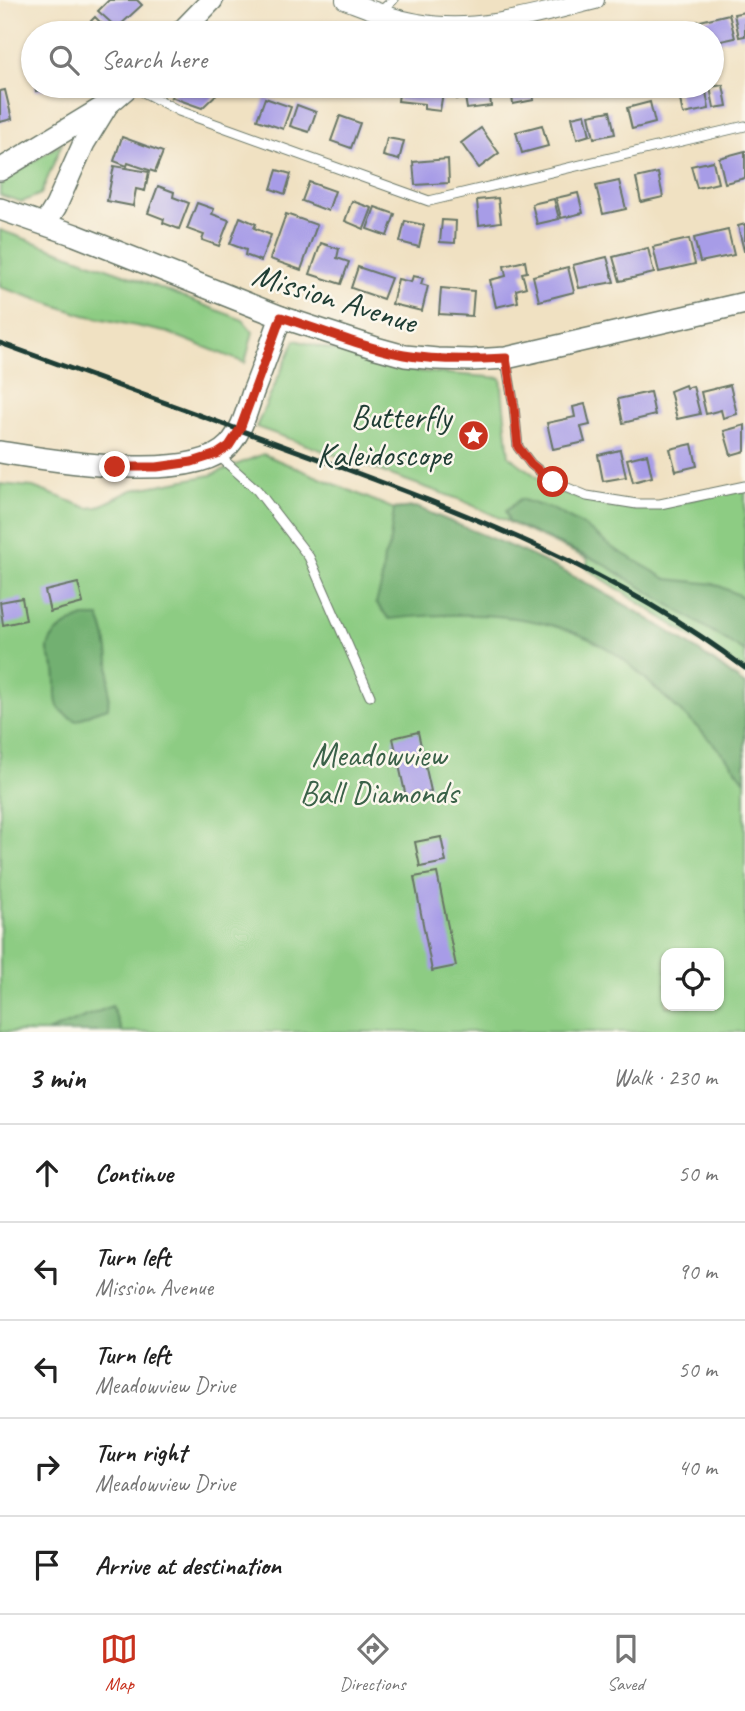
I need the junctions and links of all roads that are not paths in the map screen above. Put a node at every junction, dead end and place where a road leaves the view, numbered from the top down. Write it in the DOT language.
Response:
graph roads {
  1 [pos="212,0"];
  2 [pos="345,0"];
  3 [pos="393,0"];
  4 [pos="595,0"];
  5 [pos="379,13"];
  6 [pos="192,21"];
  7 [pos="410,21"];
  8 [pos="506,21"];
  9 [pos="116,98"];
  10 [pos="154,98"];
  11 [pos="107,105"];
  12 [pos="745,126"];
  13 [pos="0,170"];
  14 [pos="0,209"];
  15 [pos="45,224"];
  16 [pos="745,303"];
  17 [pos="281,317"];
  18 [pos="506,358"];
  19 [pos="0,452"];
  20 [pos="217,454"];
  21 [pos="745,486"];
  22 [pos="370,696"];
  1 -- 6 [label="street"];
  2 -- 5 [label="street"];
  3 -- 5 [label="lane"];
  4 -- 8 [label="street"];
  5 -- 7 [label="street"];
  9 -- 11 [label="street"];
  10 -- 12 [label="lane"];
  11 -- 13 [label="street"];
  11 -- 15 [label="street"];
  14 -- 15 [label="street, Mission Avenue"];
  15 -- 17 [label="street, Mission Avenue"];
  16 -- 18 [label="street, Mission Avenue"];
  17 -- 18 [label="street, Mission Avenue"];
  17 -- 20 [label="street"];
  18 -- 21 [label="lane"];
  19 -- 20 [label="street"];
  20 -- 22 [label="lane"];
}
